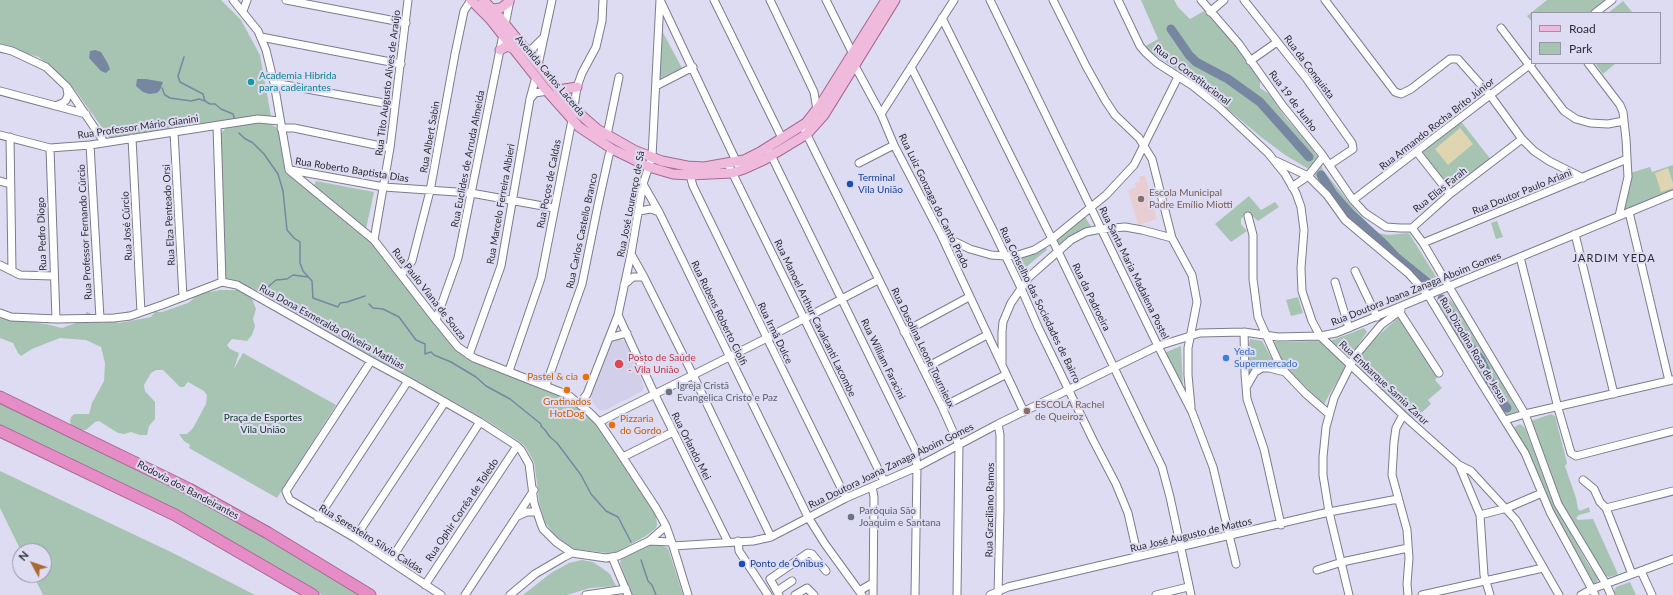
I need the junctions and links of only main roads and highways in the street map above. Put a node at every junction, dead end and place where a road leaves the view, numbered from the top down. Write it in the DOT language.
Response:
graph roads {
  1 [pos="471,0"];
  2 [pos="483,0"];
  3 [pos="895,0"];
  4 [pos="510,1"];
  5 [pos="884,5"];
  6 [pos="492,9"];
  7 [pos="512,48"];
  8 [pos="500,50"];
  9 [pos="577,86"];
  10 [pos="558,90"];
  11 [pos="579,127"];
  12 [pos="804,130"];
  13 [pos="570,131"];
  14 [pos="769,152"];
  15 [pos="734,167"];
  16 [pos="0,397"];
  17 [pos="0,432"];
  18 [pos="313,595"];
  19 [pos="370,595"];
  1 -- 7 [label="main road, Avenida Carlos Lacerda"];
  2 -- 6 [label="main road, Avenida Carlos Lacerda"];
  3 -- 5 [label="main road, Avenida Carlos Lacerda"];
  4 -- 6 [label="main road"];
  5 -- 12 [label="main road, Avenida Carlos Lacerda"];
  5 -- 12 [label="main road, Avenida Carlos Lacerda"];
  6 -- 10 [label="main road, Avenida Carlos Lacerda"];
  7 -- 8 [label="main road"];
  7 -- 11 [label="main road, Avenida Carlos Lacerda"];
  9 -- 10 [label="main road"];
  10 -- 15 [label="main road, Avenida Carlos Lacerda"];
  11 -- 13 [label="main road"];
  11 -- 15 [label="main road, Avenida Carlos Lacerda"];
  12 -- 14 [label="main road, Avenida Carlos Lacerda"];
  12 -- 14 [label="main road, Avenida Carlos Lacerda"];
  14 -- 15 [label="main road, Avenida Carlos Lacerda"];
  16 -- 19 [label="highway, Rodovia dos Bandeirantes"];
  17 -- 18 [label="highway"];
}
